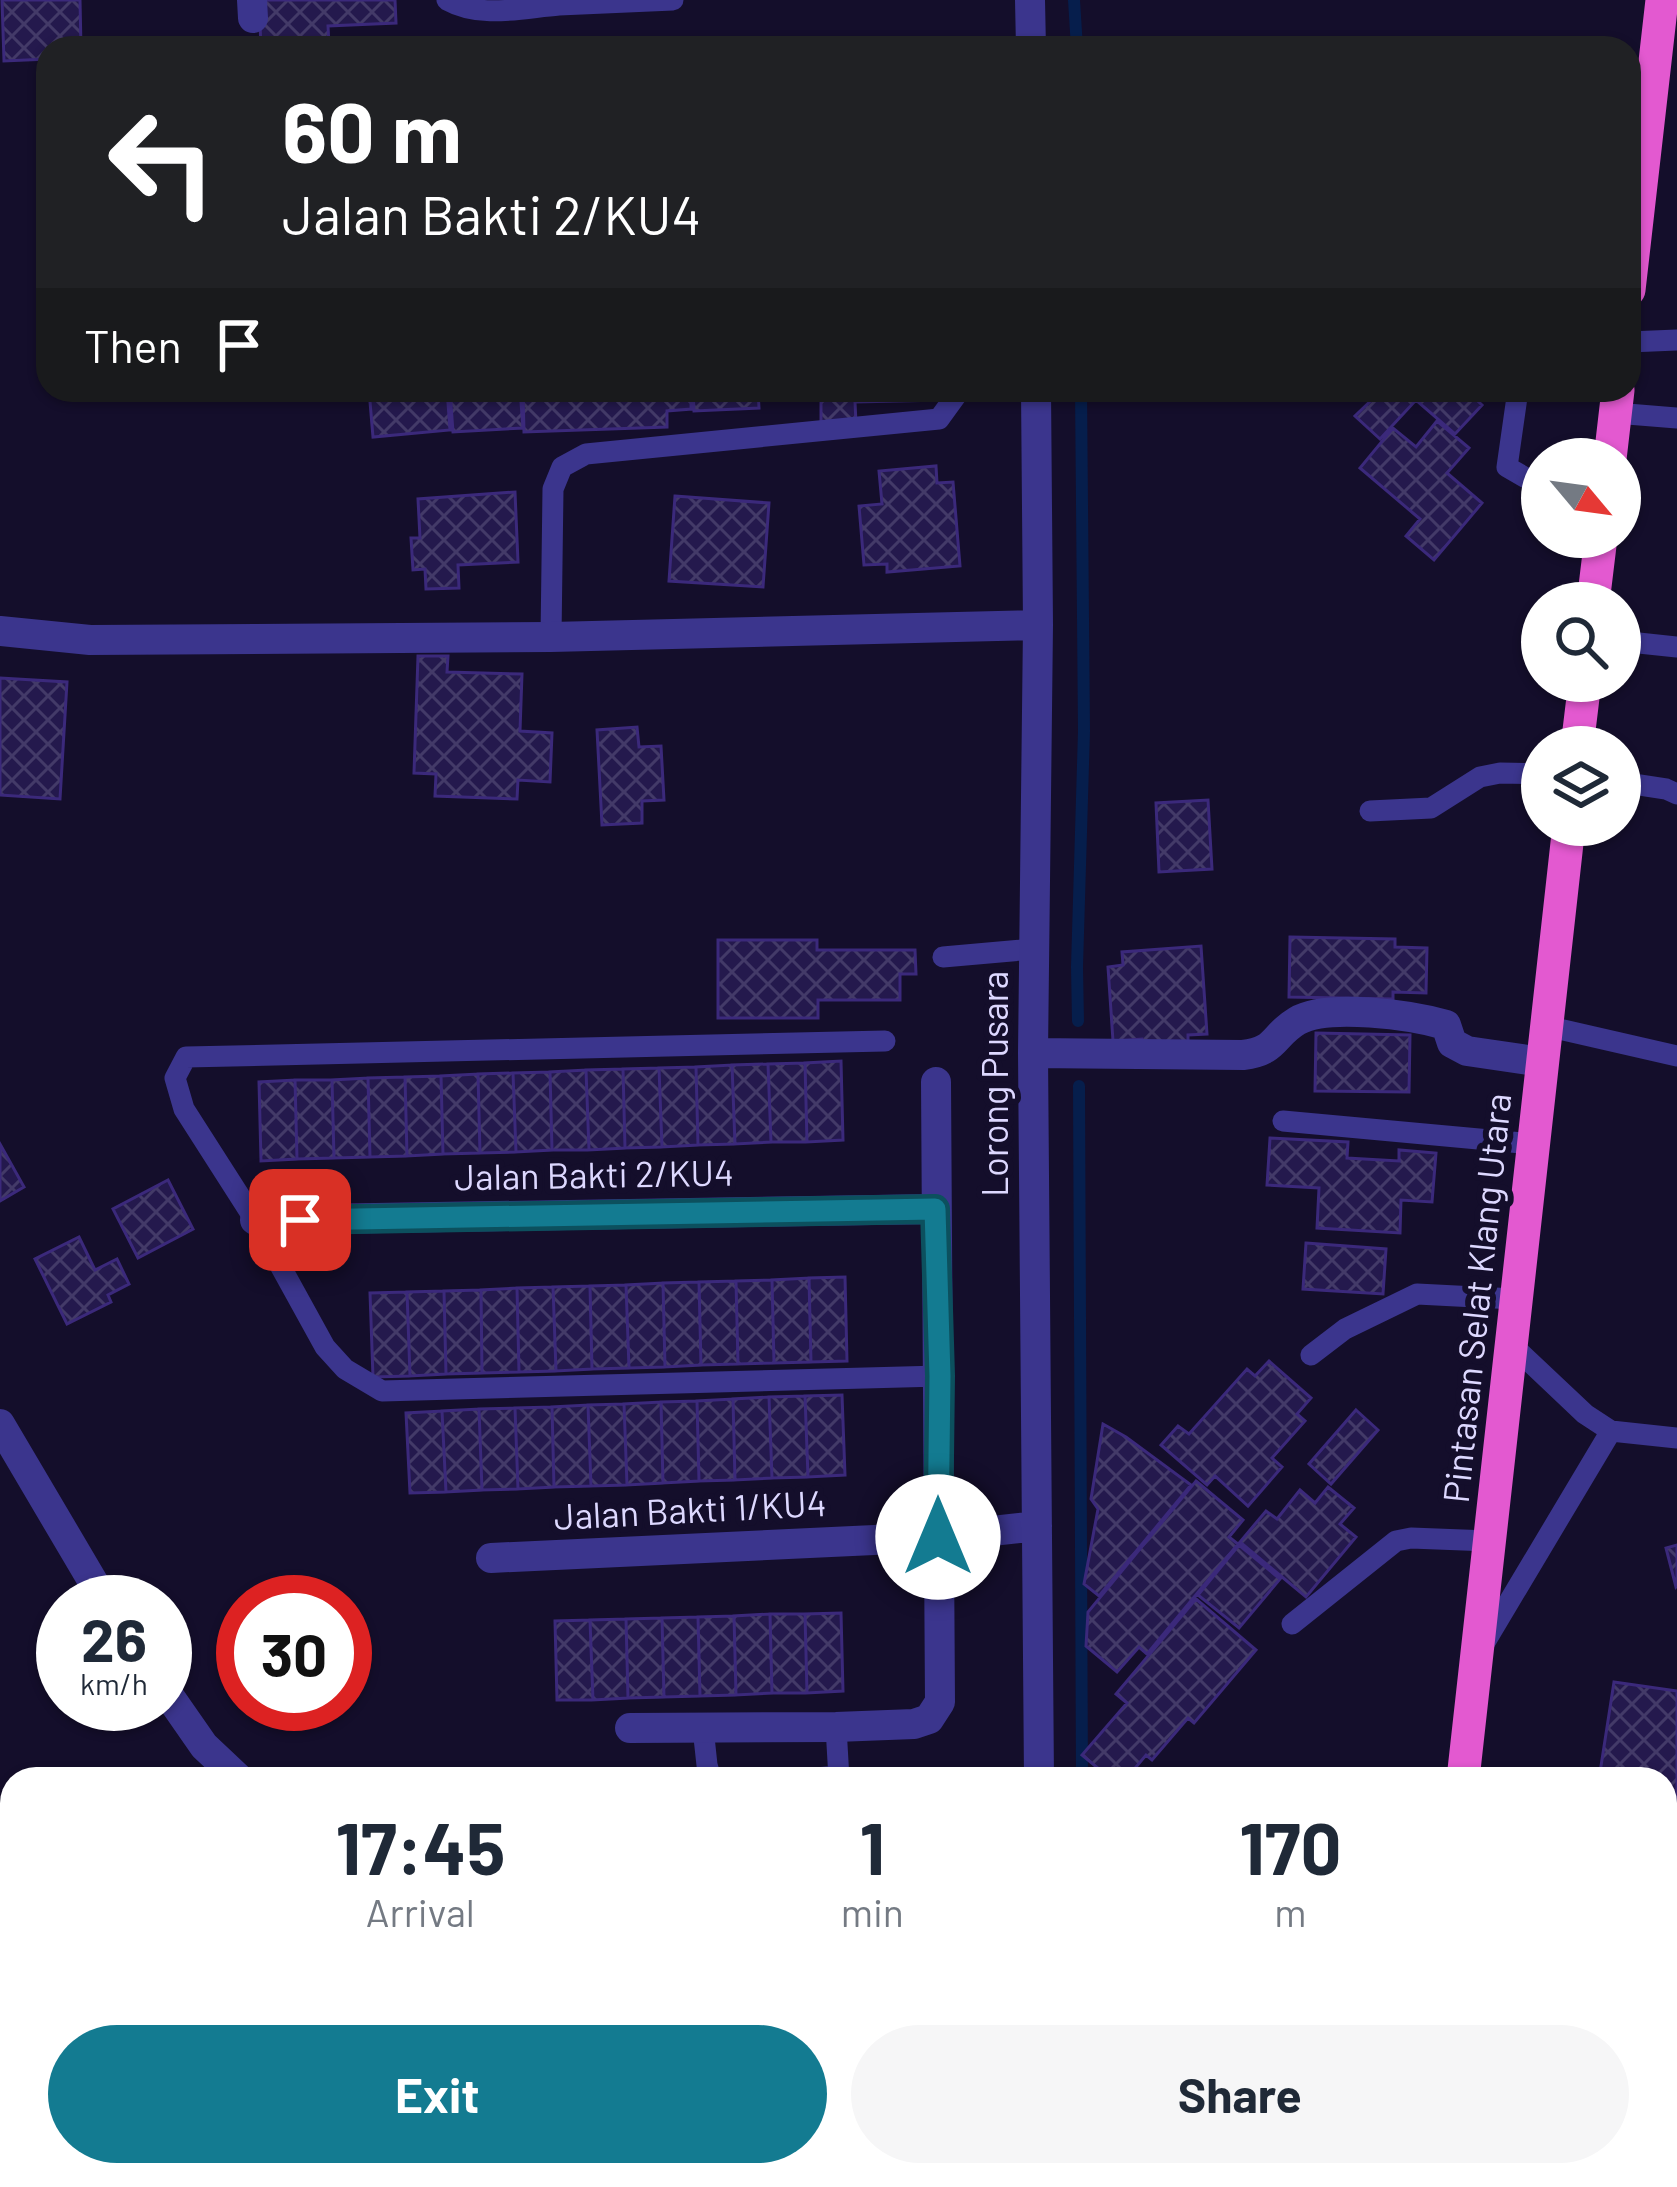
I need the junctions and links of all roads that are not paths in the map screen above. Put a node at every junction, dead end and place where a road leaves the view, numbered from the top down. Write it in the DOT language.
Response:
graph roads {
  1 [pos="447,0"];
  2 [pos="673,0"];
  3 [pos="1030,0"];
  4 [pos="1662,0"];
  5 [pos="1031,36"];
  6 [pos="1641,185"];
  7 [pos="1677,340"];
  8 [pos="1641,342"];
  9 [pos="951,402"];
  10 [pos="1036,402"];
  11 [pos="1516,402"];
  12 [pos="1616,402"];
  13 [pos="1677,418"];
  14 [pos="1612,438"];
  15 [pos="1521,475"];
  16 [pos="1038,625"];
  17 [pos="0,631"];
  18 [pos="551,637"];
  19 [pos="1641,643"];
  20 [pos="1677,647"];
  21 [pos="1521,774"];
  22 [pos="1641,785"];
  23 [pos="1677,794"];
  24 [pos="1370,811"];
  25 [pos="1566,846"];
  26 [pos="1034,949"];
  27 [pos="943,957"];
  28 [pos="1546,1026"];
  29 [pos="885,1041"];
  30 [pos="1033,1053"];
  31 [pos="1677,1056"];
  32 [pos="1542,1062"];
  33 [pos="936,1082"];
  34 [pos="1283,1121"];
  35 [pos="1533,1144"];
  36 [pos="935,1209"];
  37 [pos="255,1220"];
  38 [pos="1515,1299"];
  39 [pos="1512,1345"];
  40 [pos="1311,1355"];
  41 [pos="940,1376"];
  42 [pos="0,1424"];
  43 [pos="1611,1431"];
  44 [pos="1677,1438"];
  45 [pos="1036,1526"];
  46 [pos="938,1537"];
  47 [pos="1489,1541"];
  48 [pos="491,1558"];
  49 [pos="89,1575"];
  50 [pos="1292,1624"];
  51 [pos="1477,1655"];
  52 [pos="836,1727"];
  53 [pos="630,1728"];
  54 [pos="703,1728"];
  55 [pos="192,1729"];
  56 [pos="226,1767"];
  57 [pos="707,1767"];
  58 [pos="838,1767"];
  59 [pos="1039,1767"];
  60 [pos="1464,1767"];
  1 -- 2 [label="lane"];
  3 -- 5 [label="street"];
  4 -- 6 [label="highway"];
  7 -- 8 [label="lane"];
  9 -- 18 [label="lane"];
  10 -- 16 [label="street, Lorong Pusara"];
  11 -- 15 [label="lane"];
  12 -- 13 [label="lane"];
  12 -- 14 [label="highway"];
  16 -- 18 [label="street"];
  16 -- 26 [label="street, Lorong Pusara"];
  17 -- 18 [label="street"];
  19 -- 20 [label="lane"];
  21 -- 24 [label="lane"];
  22 -- 23 [label="lane"];
  25 -- 28 [label="highway, Pintasan Selat Klang Utara"];
  26 -- 27 [label="lane"];
  26 -- 30 [label="street, Lorong Pusara"];
  28 -- 31 [label="lane"];
  28 -- 32 [label="highway, Pintasan Selat Klang Utara"];
  29 -- 37 [label="lane"];
  30 -- 32 [label="street"];
  30 -- 45 [label="street, Lorong Pusara"];
  32 -- 35 [label="highway, Pintasan Selat Klang Utara"];
  33 -- 36 [label="street"];
  34 -- 35 [label="lane"];
  35 -- 38 [label="highway, Pintasan Selat Klang Utara"];
  36 -- 37 [label="street, Jalan Bakti 2/KU4"];
  36 -- 41 [label="street"];
  37 -- 41 [label="lane"];
  38 -- 39 [label="highway, Pintasan Selat Klang Utara"];
  38 -- 40 [label="lane"];
  39 -- 43 [label="lane"];
  39 -- 47 [label="highway, Pintasan Selat Klang Utara"];
  41 -- 46 [label="street"];
  42 -- 49 [label="street"];
  43 -- 44 [label="lane"];
  43 -- 51 [label="lane"];
  45 -- 46 [label="street, Jalan Bakti 1/KU4"];
  45 -- 59 [label="street, Lorong Pusara"];
  46 -- 48 [label="street, Jalan Bakti 1/KU4"];
  46 -- 52 [label="street"];
  47 -- 50 [label="lane"];
  47 -- 51 [label="highway, Pintasan Selat Klang Utara"];
  51 -- 60 [label="highway, Pintasan Selat Klang Utara"];
  52 -- 54 [label="street"];
  52 -- 58 [label="lane"];
  53 -- 54 [label="street"];
  54 -- 57 [label="lane"];
  55 -- 56 [label="street"];
}
